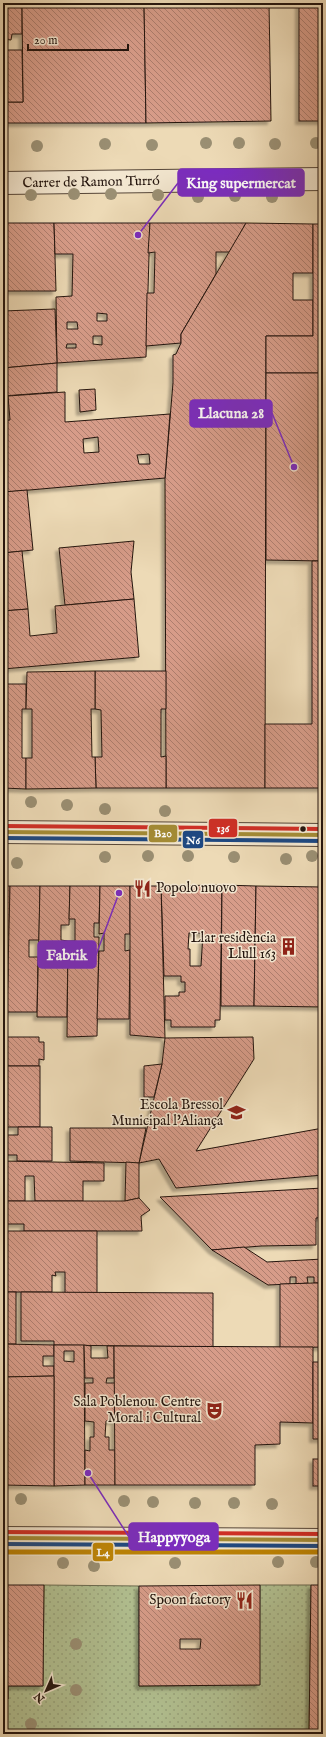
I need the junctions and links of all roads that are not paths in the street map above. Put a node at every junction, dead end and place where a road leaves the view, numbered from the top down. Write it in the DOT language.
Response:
graph roads {
  1 [pos="323,179"];
  2 [pos="3,183"];
  3 [pos="3,832"];
  4 [pos="323,835"];
  5 [pos="3,1538"];
  6 [pos="323,1540"];
  1 -- 2 [label="street, Carrer de Ramon Turró"];
  3 -- 4 [label="street"];
  5 -- 6 [label="street"];
}
